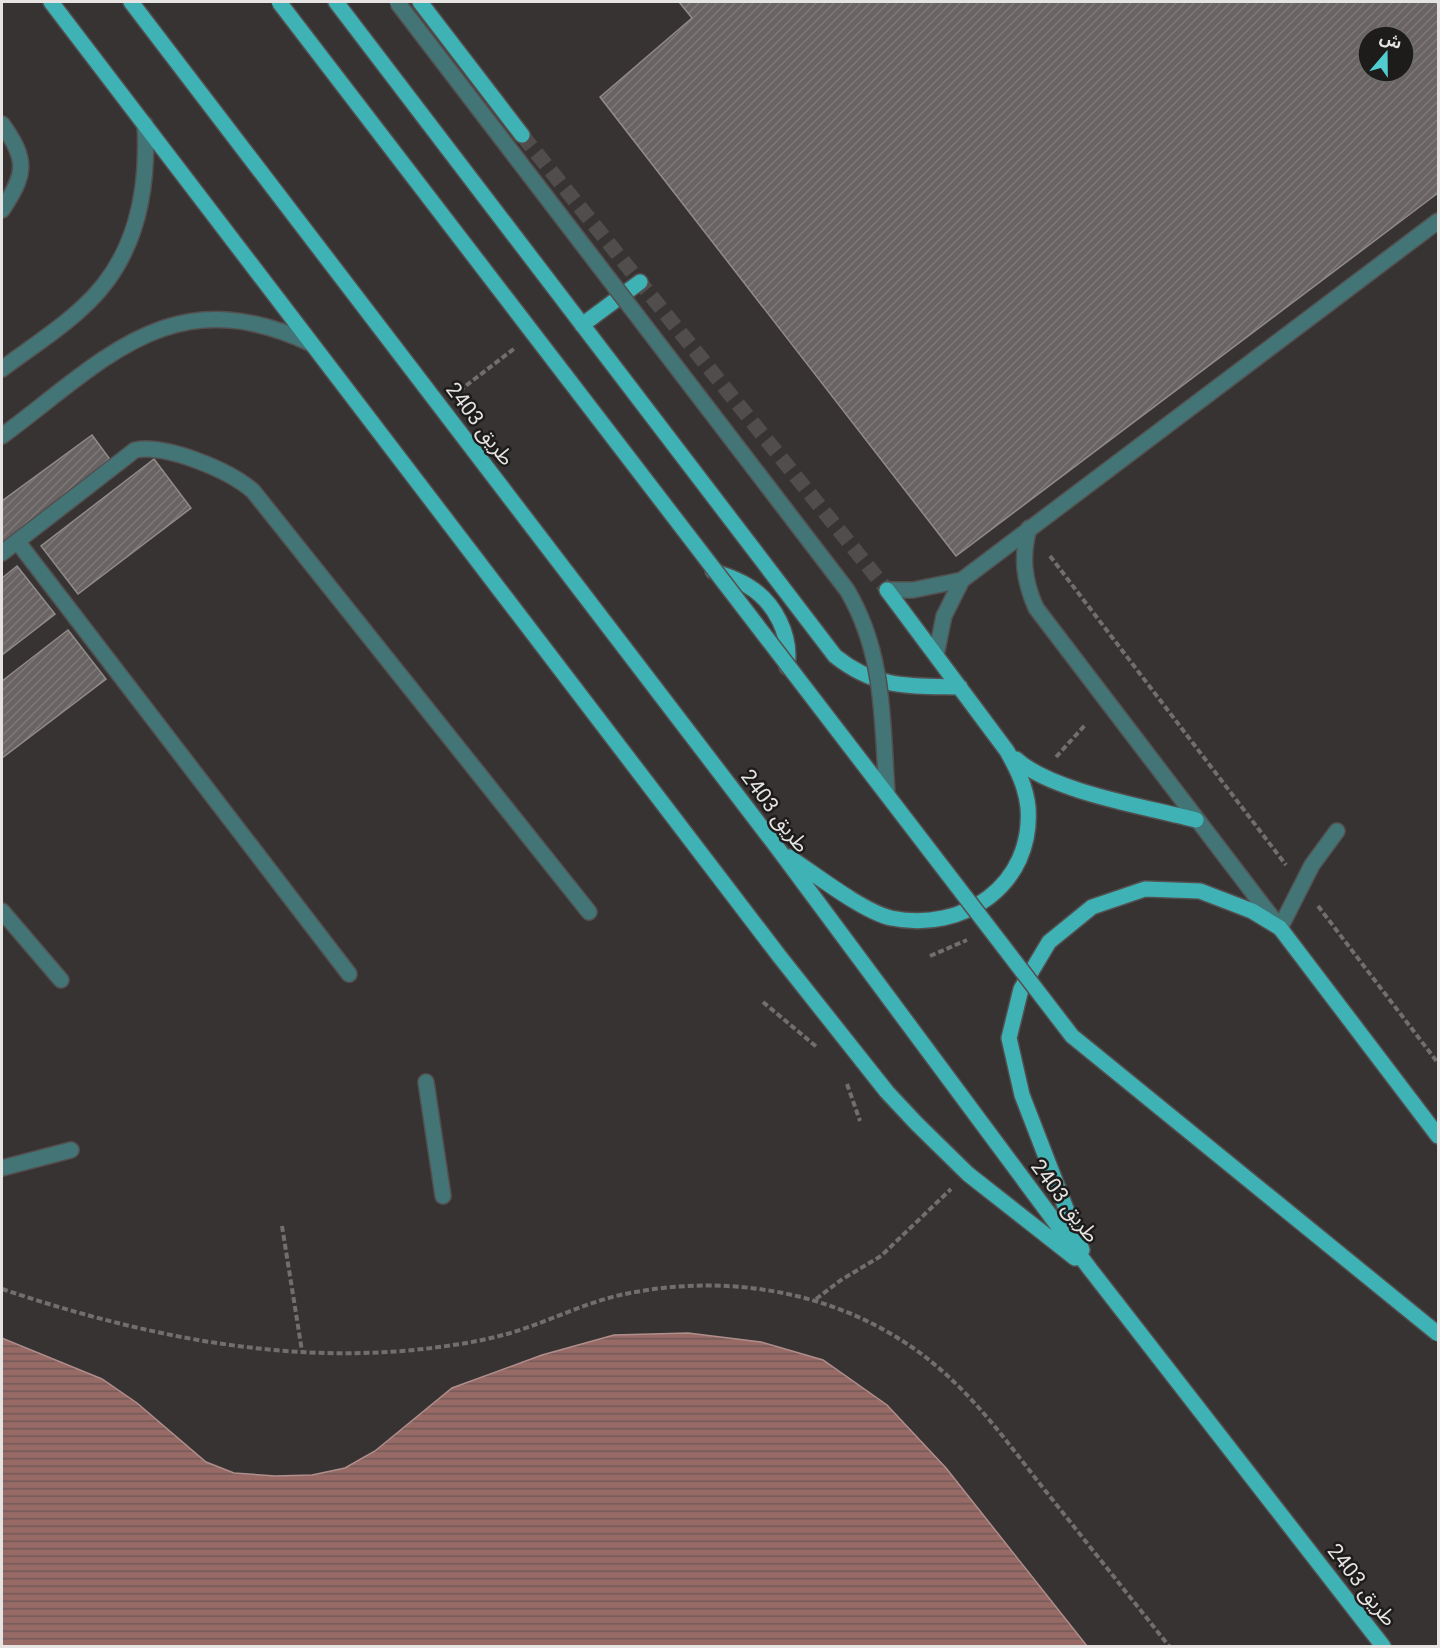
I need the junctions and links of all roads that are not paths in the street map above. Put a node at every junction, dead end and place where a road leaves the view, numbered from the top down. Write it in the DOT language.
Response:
graph roads {
  1 [pos="51,2"];
  2 [pos="131,2"];
  3 [pos="279,2"];
  4 [pos="336,2"];
  5 [pos="397,2"];
  6 [pos="420,2"];
  7 [pos="2,124"];
  8 [pos="145,124"];
  9 [pos="522,135"];
  10 [pos="2,210"];
  11 [pos="1438,221"];
  12 [pos="640,282"];
  13 [pos="582,325"];
  14 [pos="310,343"];
  15 [pos="2,369"];
  16 [pos="2,436"];
  17 [pos="1029,528"];
  18 [pos="17,541"];
  19 [pos="2,553"];
  20 [pos="713,571"];
  21 [pos="962,580"];
  22 [pos="887,590"];
  23 [pos="936,655"];
  24 [pos="787,667"];
  25 [pos="960,687"];
  26 [pos="1007,751"];
  27 [pos="887,793"];
  28 [pos="1196,820"];
  29 [pos="1336,831"];
  30 [pos="779,850"];
  31 [pos="2,910"];
  32 [pos="589,912"];
  33 [pos="1280,928"];
  34 [pos="349,974"];
  35 [pos="61,980"];
  36 [pos="426,1082"];
  37 [pos="1438,1132"];
  38 [pos="71,1150"];
  39 [pos="2,1168"];
  40 [pos="443,1196"];
  41 [pos="1090,1269"];
  42 [pos="1438,1334"];
  43 [pos="1383,1647"];
  1 -- 8 [label="main road"];
  2 -- 30 [label="main road, طريق 2403"];
  3 -- 20 [label="main road, bridge"];
  4 -- 13 [label="main road"];
  5 -- 27 [label="lane, bridge"];
  6 -- 9 [label="main road"];
  7 -- 10 [label="lane"];
  8 -- 14 [label="main road"];
  8 -- 15 [label="lane"];
  11 -- 17 [label="lane"];
  12 -- 13 [label="main road"];
  13 -- 25 [label="main road"];
  14 -- 16 [label="lane"];
  14 -- 41 [label="main road"];
  17 -- 21 [label="lane"];
  17 -- 28 [label="lane"];
  18 -- 19 [label="lane"];
  18 -- 32 [label="lane"];
  18 -- 34 [label="lane"];
  20 -- 24 [label="main road, bridge"];
  20 -- 24 [label="main road, bridge"];
  21 -- 22 [label="lane"];
  21 -- 23 [label="lane"];
  22 -- 23 [label="main road"];
  23 -- 25 [label="main road"];
  24 -- 27 [label="main road, bridge"];
  25 -- 26 [label="main road"];
  26 -- 28 [label="main road"];
  26 -- 30 [label="main road"];
  27 -- 42 [label="main road, bridge"];
  28 -- 33 [label="lane"];
  29 -- 33 [label="lane"];
  30 -- 41 [label="main road, طريق 2403"];
  31 -- 35 [label="lane"];
  33 -- 37 [label="main road"];
  33 -- 41 [label="main road"];
  36 -- 40 [label="lane"];
  38 -- 39 [label="lane"];
  41 -- 43 [label="main road, طريق 2403"];
}
